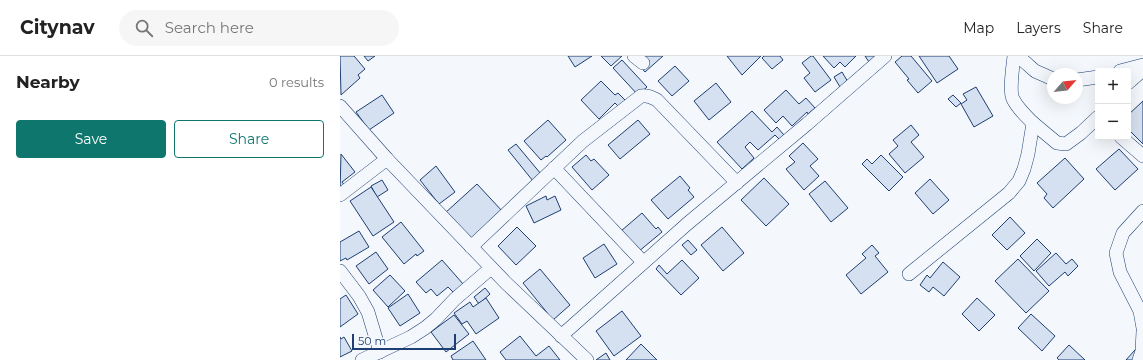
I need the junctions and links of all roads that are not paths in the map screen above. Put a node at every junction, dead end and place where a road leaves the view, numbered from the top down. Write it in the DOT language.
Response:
graph roads {
  1 [pos="885,56"];
  2 [pos="1014,56"];
  3 [pos="1018,56"];
  4 [pos="1143,65"];
  5 [pos="1131,68"];
  6 [pos="1143,70"];
  7 [pos="1047,77"];
  8 [pos="1095,77"];
  9 [pos="1083,79"];
  10 [pos="1131,80"];
  11 [pos="340,106"];
  12 [pos="1095,120"];
  13 [pos="1033,124"];
  14 [pos="1124,140"];
  15 [pos="1143,156"];
  16 [pos="388,159"];
  17 [pos="554,168"];
  18 [pos="737,183"];
  19 [pos="340,195"];
  20 [pos="1143,211"];
  21 [pos="471,247"];
  22 [pos="644,262"];
  23 [pos="491,268"];
  24 [pos="340,271"];
  25 [pos="909,274"];
  26 [pos="1143,328"];
  27 [pos="1143,331"];
  28 [pos="561,336"];
  29 [pos="380,352"];
  30 [pos="362,360"];
  31 [pos="587,360"];
  32 [pos="1139,360"];
  1 -- 18 [label="street"];
  2 -- 13 [label="street"];
  3 -- 7 [label="street"];
  4 -- 5 [label="street"];
  6 -- 10 [label="street"];
  8 -- 9 [label="street"];
  11 -- 16 [label="street"];
  12 -- 13 [label="street"];
  13 -- 25 [label="street"];
  14 -- 15 [label="street"];
  16 -- 19 [label="street"];
  16 -- 21 [label="street"];
  17 -- 18 [label="street"];
  17 -- 21 [label="street"];
  17 -- 22 [label="street"];
  18 -- 22 [label="street"];
  20 -- 26 [label="street"];
  21 -- 23 [label="street"];
  22 -- 28 [label="street"];
  23 -- 28 [label="street"];
  23 -- 29 [label="street"];
  24 -- 29 [label="street"];
  27 -- 32 [label="street"];
  28 -- 31 [label="street"];
  29 -- 30 [label="street"];
}
